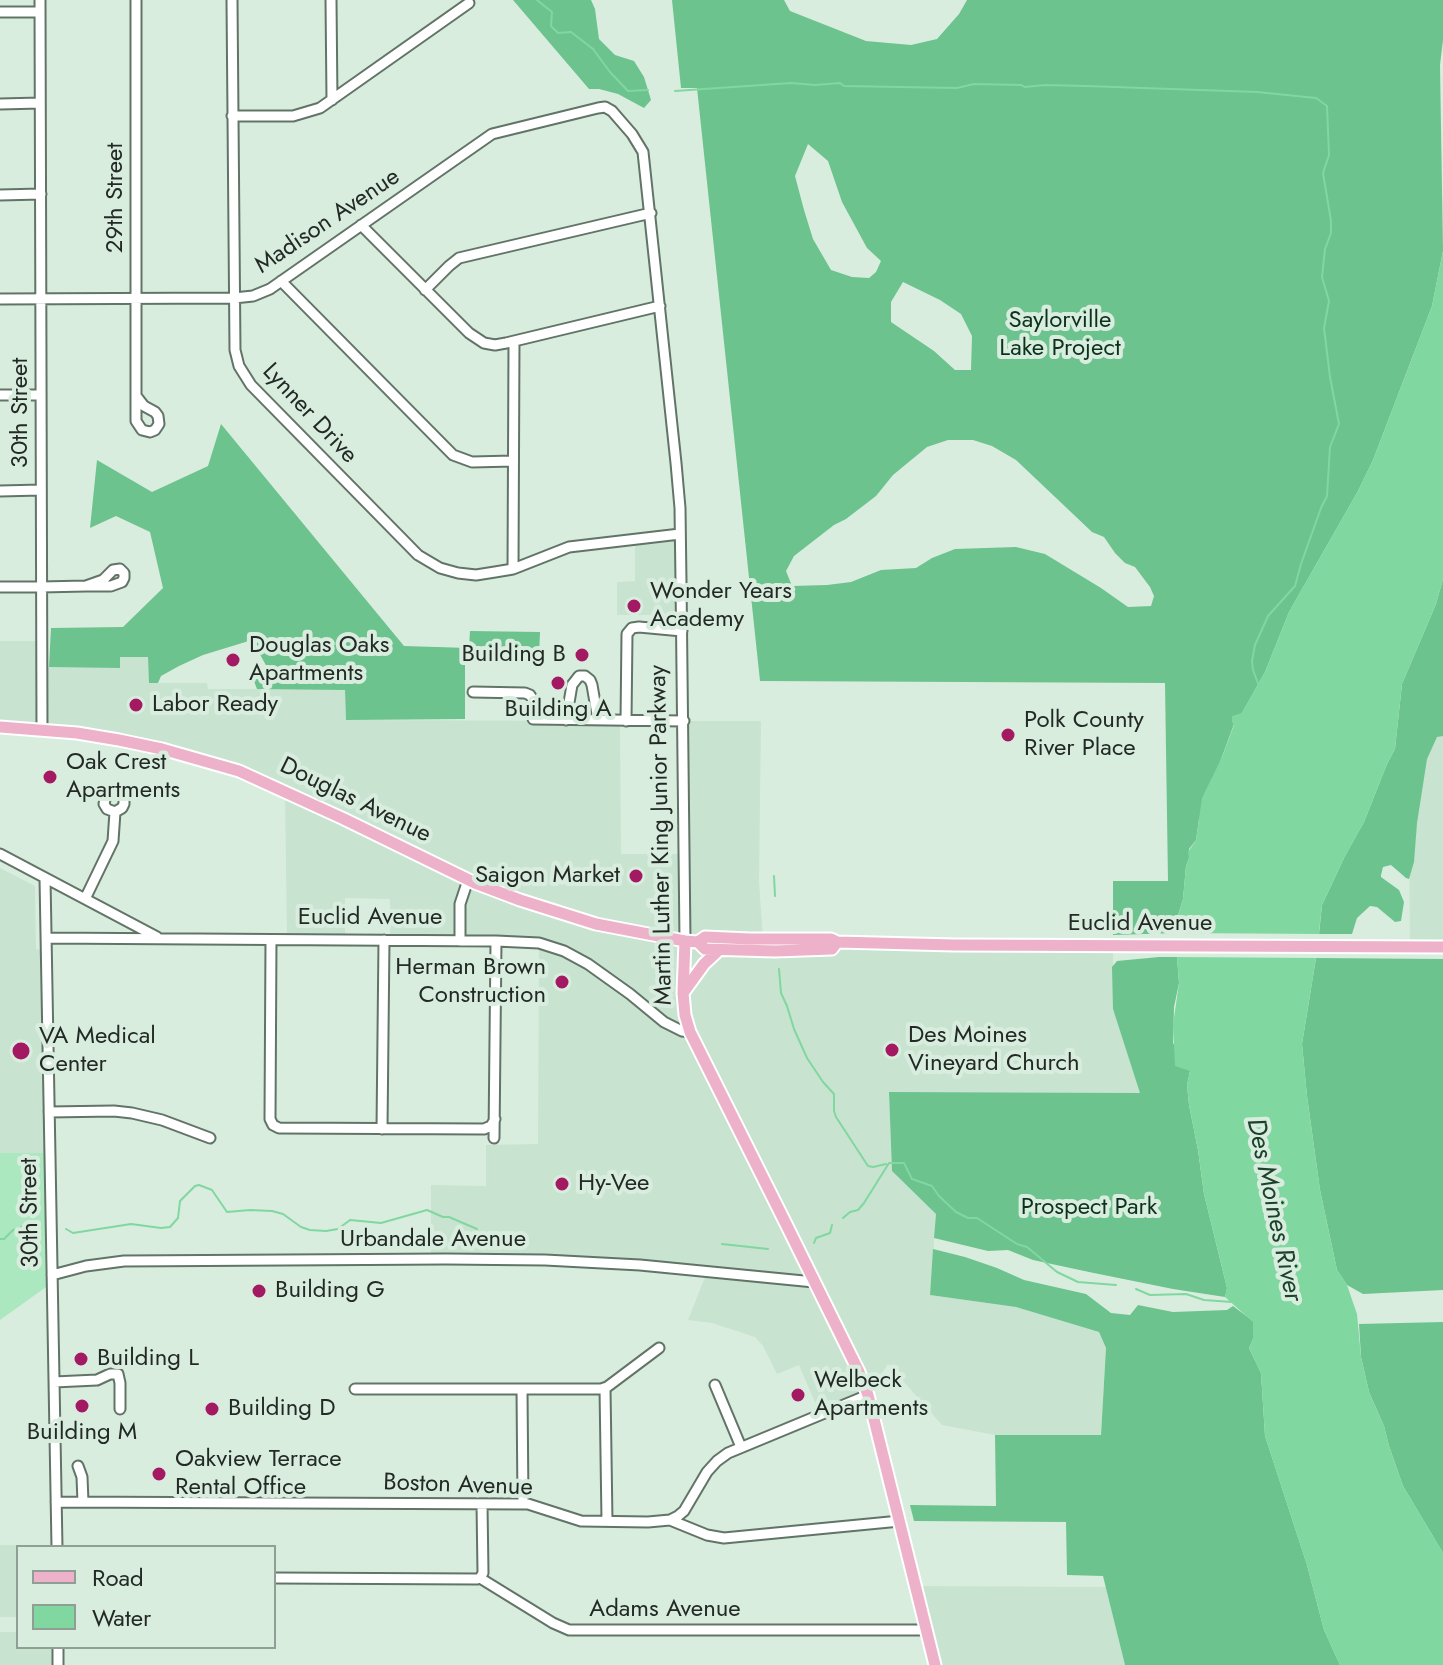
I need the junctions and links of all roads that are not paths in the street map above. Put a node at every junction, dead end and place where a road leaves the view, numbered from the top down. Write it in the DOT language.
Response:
graph roads {
  1 [pos="40,0"];
  2 [pos="136,0"];
  3 [pos="232,0"];
  4 [pos="331,0"];
  5 [pos="469,3"];
  6 [pos="0,12"];
  7 [pos="40,12"];
  8 [pos="332,100"];
  9 [pos="40,103"];
  10 [pos="0,104"];
  11 [pos="612,111"];
  12 [pos="232,116"];
  13 [pos="41,194"];
  14 [pos="0,195"];
  15 [pos="651,213"];
  16 [pos="361,225"];
  17 [pos="281,281"];
  18 [pos="425,290"];
  19 [pos="41,298"];
  20 [pos="137,298"];
  21 [pos="234,298"];
  22 [pos="0,299"];
  23 [pos="660,306"];
  24 [pos="514,342"];
  25 [pos="0,395"];
  26 [pos="41,395"];
  27 [pos="137,397"];
  28 [pos="513,461"];
  29 [pos="41,490"];
  30 [pos="0,491"];
  31 [pos="680,534"];
  32 [pos="513,569"];
  33 [pos="86,586"];
  34 [pos="0,587"];
  35 [pos="41,587"];
  36 [pos="682,631"];
  37 [pos="473,692"];
  38 [pos="566,720"];
  39 [pos="598,720"];
  40 [pos="626,721"];
  41 [pos="684,721"];
  42 [pos="0,727"];
  43 [pos="42,730"];
  44 [pos="115,812"];
  45 [pos="0,854"];
  46 [pos="45,878"];
  47 [pos="468,880"];
  48 [pos="85,899"];
  49 [pos="46,938"];
  50 [pos="160,939"];
  51 [pos="271,940"];
  52 [pos="384,940"];
  53 [pos="460,941"];
  54 [pos="496,941"];
  55 [pos="685,941"];
  56 [pos="698,942"];
  57 [pos="837,942"];
  58 [pos="1443,947"];
  59 [pos="719,950"];
  60 [pos="683,993"];
  61 [pos="690,1032"];
  62 [pos="49,1112"];
  63 [pos="495,1119"];
  64 [pos="382,1129"];
  65 [pos="210,1138"];
  66 [pos="494,1138"];
  67 [pos="52,1275"];
  68 [pos="814,1282"];
  69 [pos="659,1348"];
  70 [pos="54,1382"];
  71 [pos="715,1385"];
  72 [pos="605,1388"];
  73 [pos="355,1389"];
  74 [pos="522,1389"];
  75 [pos="868,1395"];
  76 [pos="120,1409"];
  77 [pos="741,1447"];
  78 [pos="78,1466"];
  79 [pos="56,1502"];
  80 [pos="83,1502"];
  81 [pos="482,1504"];
  82 [pos="523,1504"];
  83 [pos="670,1520"];
  84 [pos="607,1521"];
  85 [pos="900,1521"];
  86 [pos="57,1545"];
  87 [pos="276,1578"];
  88 [pos="480,1578"];
  89 [pos="926,1630"];
  90 [pos="935,1665"];
  1 -- 7 [label="street, 30th Street"];
  2 -- 20 [label="street, 29th Street"];
  3 -- 12 [label="street, Lynner Drive"];
  4 -- 8 [label="street"];
  5 -- 8 [label="street"];
  6 -- 7 [label="street"];
  7 -- 9 [label="street, 30th Street"];
  8 -- 12 [label="street"];
  9 -- 10 [label="street"];
  9 -- 13 [label="street, 30th Street"];
  11 -- 15 [label="street, Martin Luther King Junior Parkway"];
  11 -- 16 [label="street, Madison Avenue"];
  12 -- 21 [label="street, Lynner Drive"];
  13 -- 14 [label="street"];
  13 -- 19 [label="street, 30th Street"];
  15 -- 18 [label="street"];
  15 -- 23 [label="street, Martin Luther King Junior Parkway"];
  16 -- 17 [label="street, Madison Avenue"];
  16 -- 18 [label="street"];
  17 -- 21 [label="street, Madison Avenue"];
  17 -- 28 [label="street"];
  18 -- 24 [label="street"];
  19 -- 20 [label="street, Madison Avenue"];
  19 -- 22 [label="street, Madison Avenue"];
  19 -- 26 [label="street, 30th Street"];
  20 -- 21 [label="street, Madison Avenue"];
  20 -- 27 [label="street, 29th Street"];
  21 -- 32 [label="street, Lynner Drive"];
  23 -- 24 [label="street"];
  23 -- 31 [label="street, Martin Luther King Junior Parkway"];
  24 -- 28 [label="street"];
  25 -- 26 [label="street"];
  26 -- 29 [label="street, 30th Street"];
  28 -- 32 [label="street"];
  29 -- 30 [label="street"];
  29 -- 35 [label="street, 30th Street"];
  31 -- 32 [label="street, Lynner Drive"];
  31 -- 36 [label="street, Martin Luther King Junior Parkway"];
  33 -- 35 [label="street"];
  34 -- 35 [label="street"];
  35 -- 43 [label="street, 30th Street"];
  36 -- 40 [label="street"];
  36 -- 41 [label="street, Martin Luther King Junior Parkway"];
  37 -- 38 [label="street"];
  38 -- 39 [label="street"];
  38 -- 39 [label="street"];
  39 -- 40 [label="street"];
  40 -- 41 [label="street"];
  41 -- 55 [label="street, Martin Luther King Junior Parkway"];
  42 -- 43 [label="main road, Douglas Avenue"];
  43 -- 47 [label="main road, Douglas Avenue"];
  44 -- 48 [label="street"];
  45 -- 46 [label="street, Euclid Avenue"];
  46 -- 48 [label="street, Euclid Avenue"];
  46 -- 49 [label="street, 30th Street"];
  47 -- 53 [label="street"];
  47 -- 55 [label="main road, Douglas Avenue"];
  48 -- 50 [label="street, Euclid Avenue"];
  49 -- 50 [label="street, Euclid Avenue"];
  49 -- 62 [label="street, 30th Street"];
  50 -- 51 [label="street, Euclid Avenue"];
  51 -- 52 [label="street, Euclid Avenue"];
  51 -- 64 [label="street"];
  52 -- 53 [label="street, Euclid Avenue"];
  52 -- 64 [label="street"];
  53 -- 54 [label="street, Euclid Avenue"];
  54 -- 61 [label="street, Euclid Avenue"];
  54 -- 63 [label="street"];
  55 -- 56 [label="main road, Euclid Avenue"];
  55 -- 60 [label="main road, Martin Luther King Junior Parkway"];
  56 -- 57 [label="main road, Euclid Avenue"];
  56 -- 59 [label="main road, Euclid Avenue"];
  57 -- 58 [label="main road, Euclid Avenue"];
  57 -- 59 [label="main road, Euclid Avenue"];
  59 -- 60 [label="main road"];
  60 -- 61 [label="main road, Martin Luther King Junior Parkway"];
  61 -- 68 [label="main road, Martin Luther King Junior Parkway"];
  62 -- 65 [label="street"];
  62 -- 67 [label="street, 30th Street"];
  63 -- 64 [label="street"];
  63 -- 66 [label="street"];
  67 -- 68 [label="street, Urbandale Avenue"];
  67 -- 70 [label="street, 30th Street"];
  68 -- 75 [label="main road, Martin Luther King Junior Parkway"];
  69 -- 72 [label="street"];
  70 -- 76 [label="street"];
  70 -- 79 [label="street, 30th Street"];
  71 -- 77 [label="street"];
  72 -- 74 [label="street"];
  72 -- 84 [label="street"];
  73 -- 74 [label="street"];
  74 -- 82 [label="street"];
  75 -- 77 [label="street"];
  75 -- 85 [label="main road, Martin Luther King Junior Parkway"];
  77 -- 83 [label="street"];
  78 -- 80 [label="street"];
  79 -- 80 [label="street, Boston Avenue"];
  79 -- 86 [label="street, 30th Street"];
  80 -- 81 [label="street, Boston Avenue"];
  81 -- 82 [label="street, Boston Avenue"];
  81 -- 88 [label="street"];
  82 -- 84 [label="street, Boston Avenue"];
  83 -- 84 [label="street, Boston Avenue"];
  83 -- 85 [label="street, Boston Avenue"];
  85 -- 89 [label="main road, Martin Luther King Junior Parkway"];
  87 -- 88 [label="street"];
  88 -- 89 [label="street, Adams Avenue"];
  89 -- 90 [label="main road, Martin Luther King Junior Parkway"];
}
